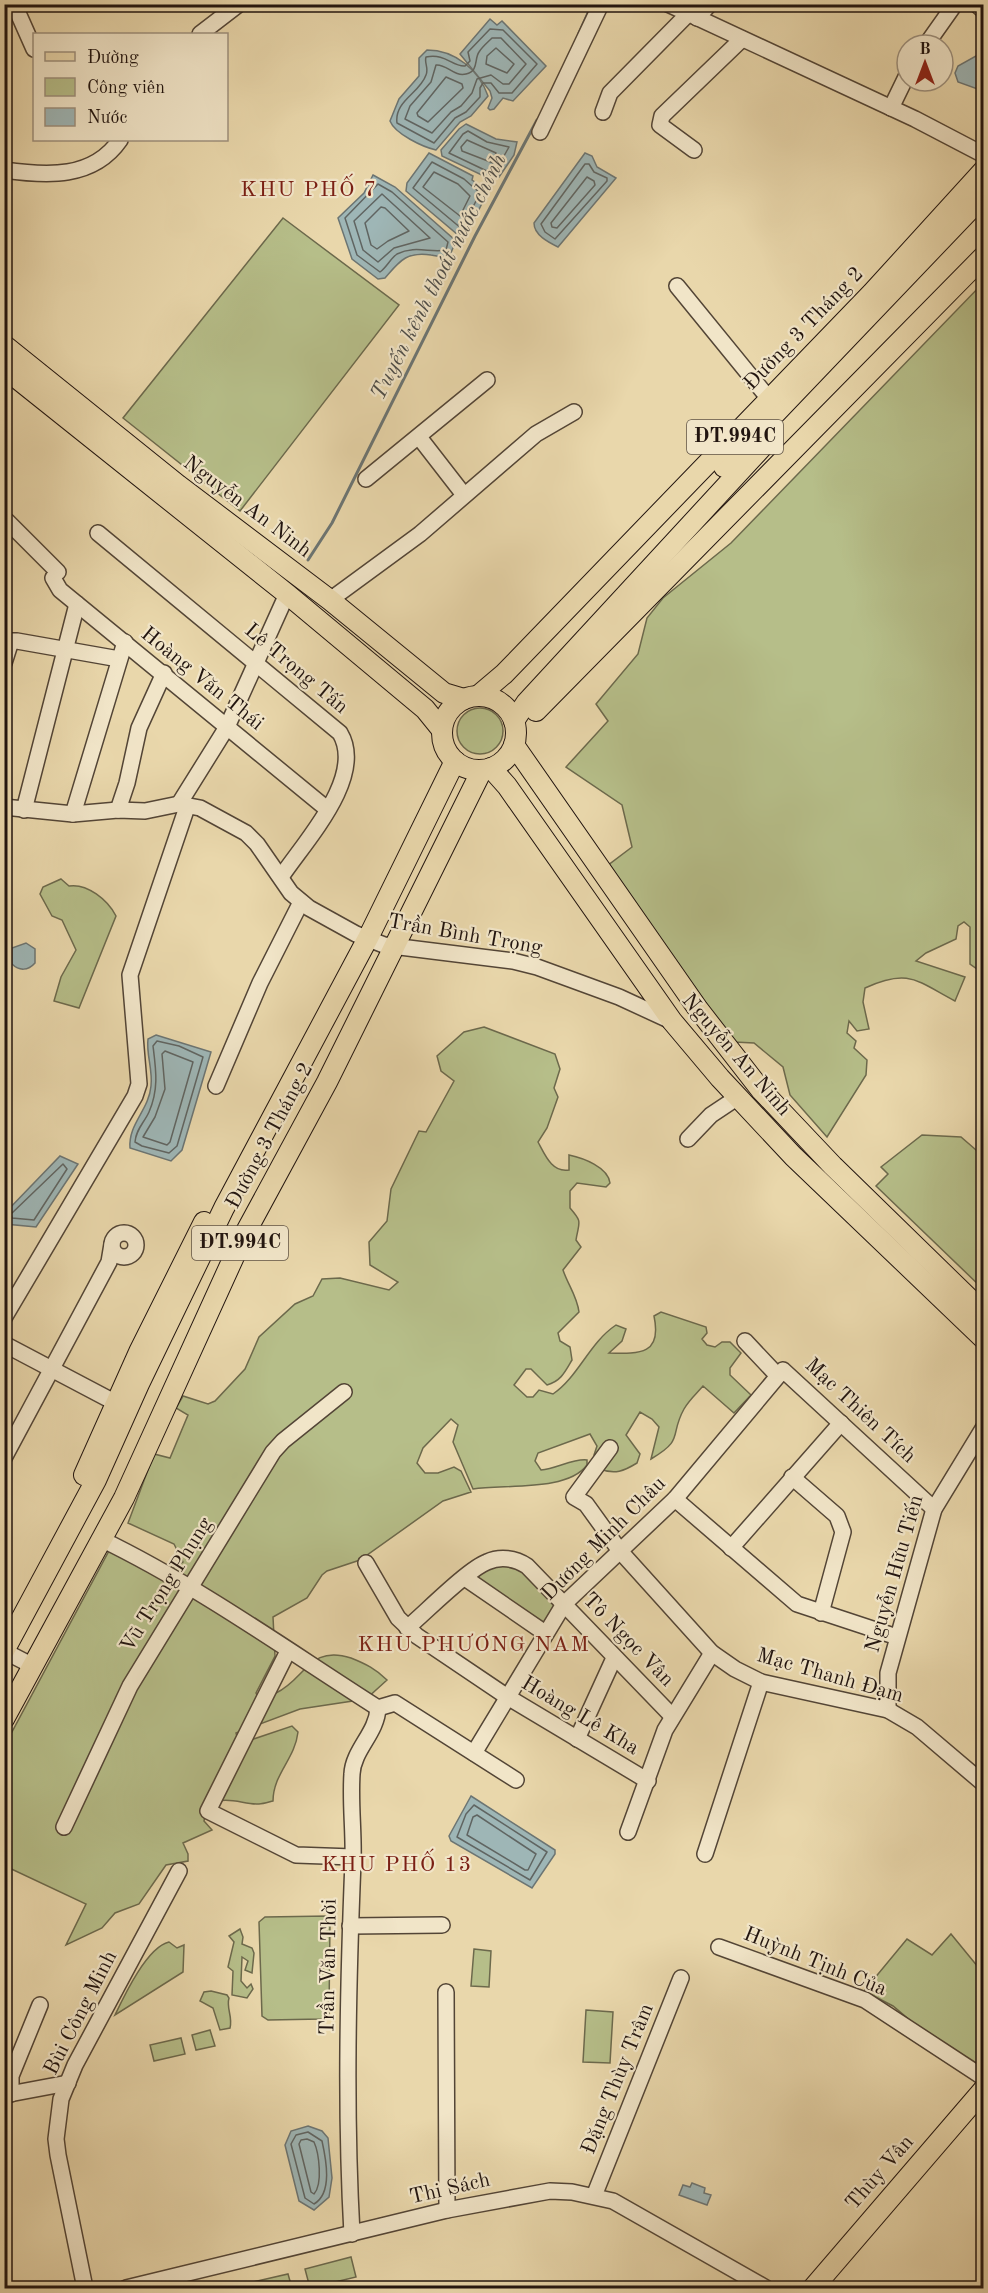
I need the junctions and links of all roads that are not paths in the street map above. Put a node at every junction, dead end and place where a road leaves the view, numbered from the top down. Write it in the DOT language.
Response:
graph roads {
  1 [pos="14,4"];
  2 [pos="239,4"];
  3 [pos="602,4"];
  4 [pos="668,4"];
  5 [pos="710,4"];
  6 [pos="955,4"];
  7 [pos="976,4"];
  8 [pos="984,11"];
  9 [pos="692,16"];
  10 [pos="201,33"];
  11 [pos="934,33"];
  12 [pos="742,39"];
  13 [pos="33,48"];
  14 [pos="898,93"];
  15 [pos="891,108"];
  16 [pos="603,112"];
  17 [pos="540,132"];
  18 [pos="119,141"];
  19 [pos="694,150"];
  20 [pos="984,155"];
  21 [pos="4,171"];
  22 [pos="984,171"];
  23 [pos="984,195"];
  24 [pos="984,213"];
  25 [pos="984,256"];
  26 [pos="677,286"];
  27 [pos="4,345"];
  28 [pos="4,368"];
  29 [pos="487,380"];
  30 [pos="770,400"];
  31 [pos="574,412"];
  32 [pos="419,437"];
  33 [pos="366,479"];
  34 [pos="172,492"];
  35 [pos="464,495"];
  36 [pos="4,522"];
  37 [pos="98,533"];
  38 [pos="287,594"];
  39 [pos="330,600"];
  40 [pos="77,604"];
  41 [pos="125,642"];
  42 [pos="64,651"];
  43 [pos="119,659"];
  44 [pos="256,662"];
  45 [pos="4,663"];
  46 [pos="164,674"];
  47 [pos="478,698"];
  48 [pos="227,727"];
  49 [pos="442,730"];
  50 [pos="514,733"];
  51 [pos="450,756"];
  52 [pos="482,769"];
  53 [pos="183,806"];
  54 [pos="4,807"];
  55 [pos="327,809"];
  56 [pos="24,810"];
  57 [pos="118,810"];
  58 [pos="73,814"];
  59 [pos="280,877"];
  60 [pos="301,902"];
  61 [pos="375,941"];
  62 [pos="698,1009"];
  63 [pos="672,1021"];
  64 [pos="715,1031"];
  65 [pos="697,1048"];
  66 [pos="216,1086"];
  67 [pos="738,1097"];
  68 [pos="688,1139"];
  69 [pos="833,1166"];
  70 [pos="819,1182"];
  71 [pos="112,1245"];
  72 [pos="210,1260"];
  73 [pos="984,1313"];
  74 [pos="4,1318"];
  75 [pos="984,1339"];
  76 [pos="745,1341"];
  77 [pos="4,1344"];
  78 [pos="52,1368"];
  79 [pos="780,1372"];
  80 [pos="344,1392"];
  81 [pos="116,1403"];
  82 [pos="841,1423"];
  83 [pos="984,1427"];
  84 [pos="610,1448"];
  85 [pos="4,1458"];
  86 [pos="792,1477"];
  87 [pos="675,1499"];
  88 [pos="934,1509"];
  89 [pos="67,1522"];
  90 [pos="96,1541"];
  91 [pos="731,1548"];
  92 [pos="620,1551"];
  93 [pos="366,1563"];
  94 [pos="465,1578"];
  95 [pos="190,1587"];
  96 [pos="564,1604"];
  97 [pos="821,1613"];
  98 [pos="4,1626"];
  99 [pos="407,1628"];
  100 [pos="545,1633"];
  101 [pos="897,1637"];
  102 [pos="4,1651"];
  103 [pos="288,1651"];
  104 [pos="712,1653"];
  105 [pos="614,1658"];
  106 [pos="29,1664"];
  107 [pos="761,1682"];
  108 [pos="506,1696"];
  109 [pos="4,1699"];
  110 [pos="378,1708"];
  111 [pos="888,1710"];
  112 [pos="672,1716"];
  113 [pos="4,1719"];
  114 [pos="577,1739"];
  115 [pos="474,1753"];
  116 [pos="516,1780"];
  117 [pos="648,1781"];
  118 [pos="984,1784"];
  119 [pos="64,1827"];
  120 [pos="628,1832"];
  121 [pos="705,1854"];
  122 [pos="353,1857"];
  123 [pos="179,1871"];
  124 [pos="442,1925"];
  125 [pos="350,1926"];
  126 [pos="719,1947"];
  127 [pos="681,1978"];
  128 [pos="446,1992"];
  129 [pos="40,2005"];
  130 [pos="984,2079"];
  131 [pos="68,2083"];
  132 [pos="984,2089"];
  133 [pos="8,2094"];
  134 [pos="594,2196"];
  135 [pos="447,2210"];
  136 [pos="352,2234"];
  137 [pos="85,2289"];
  138 [pos="126,2289"];
  139 [pos="766,2289"];
  140 [pos="813,2289"];
  1 -- 13 [label="street"];
  2 -- 10 [label="street"];
  3 -- 17 [label="street"];
  4 -- 9 [label="street"];
  5 -- 9 [label="street"];
  6 -- 11 [label="street"];
  7 -- 8 [label="street"];
  9 -- 12 [label="street"];
  9 -- 16 [label="street"];
  12 -- 15 [label="street"];
  12 -- 19 [label="street"];
  14 -- 15 [label="street"];
  15 -- 20 [label="street"];
  18 -- 21 [label="street"];
  22 -- 30 [label="main road, Đường 3 Tháng 2 / ĐT.994C"];
  23 -- 47 [label="main road, Đường 3 Tháng 2 / ĐT.994C"];
  24 -- 50 [label="main road, ĐT.994C"];
  25 -- 50 [label="main road, ĐT.994C"];
  26 -- 30 [label="street"];
  27 -- 34 [label="main road, Nguyễn An Ninh"];
  28 -- 34 [label="main road, Nguyễn An Ninh"];
  29 -- 32 [label="street"];
  30 -- 47 [label="main road, Đường 3 Tháng 2 / ĐT.994C"];
  31 -- 35 [label="street"];
  32 -- 33 [label="street"];
  32 -- 35 [label="street"];
  34 -- 38 [label="main road, Nguyễn An Ninh"];
  34 -- 39 [label="main road, Nguyễn An Ninh"];
  35 -- 39 [label="street"];
  36 -- 40 [label="street, Hoàng Văn Thái"];
  37 -- 44 [label="street, Lê Trọng Tấn"];
  38 -- 44 [label="street"];
  38 -- 49 [label="main road, Nguyễn An Ninh"];
  39 -- 47 [label="main road, Nguyễn An Ninh"];
  40 -- 41 [label="street, Hoàng Văn Thái"];
  40 -- 42 [label="street"];
  41 -- 43 [label="street"];
  41 -- 46 [label="street, Hoàng Văn Thái"];
  42 -- 43 [label="street"];
  42 -- 45 [label="street"];
  42 -- 56 [label="street"];
  43 -- 58 [label="street"];
  44 -- 48 [label="street"];
  44 -- 55 [label="street, Lê Trọng Tấn"];
  46 -- 48 [label="street, Hoàng Văn Thái"];
  46 -- 57 [label="street"];
  47 -- 49 [label="main road, ĐT.994C"];
  47 -- 50 [label="main road"];
  48 -- 53 [label="street"];
  48 -- 55 [label="street, Hoàng Văn Thái"];
  49 -- 51 [label="main road"];
  50 -- 52 [label="main road, ĐT.994C"];
  50 -- 62 [label="main road, Nguyễn An Ninh"];
  51 -- 52 [label="main road"];
  51 -- 61 [label="main road, Đường 3 Tháng 2 / ĐT.994C"];
  52 -- 61 [label="main road, Đường 3 Tháng 2 / ĐT.994C"];
  52 -- 63 [label="main road, Nguyễn An Ninh"];
  53 -- 57 [label="street, Trần Bình Trọng"];
  53 -- 59 [label="street, Trần Bình Trọng"];
  53 -- 74 [label="street"];
  54 -- 56 [label="street, Trần Bình Trọng"];
  55 -- 59 [label="street, Lê Trọng Tấn"];
  56 -- 58 [label="street, Trần Bình Trọng"];
  57 -- 58 [label="street, Trần Bình Trọng"];
  59 -- 60 [label="street, Trần Bình Trọng"];
  60 -- 61 [label="street, Trần Bình Trọng"];
  60 -- 66 [label="street"];
  61 -- 63 [label="street, Trần Bình Trọng"];
  61 -- 72 [label="main road, Đường 3 Tháng 2 / ĐT.994C"];
  61 -- 72 [label="main road, Đường 3 Tháng 2 / ĐT.994C"];
  62 -- 63 [label="main road"];
  62 -- 64 [label="main road, Nguyễn An Ninh"];
  63 -- 65 [label="main road, Nguyễn An Ninh"];
  64 -- 65 [label="main road"];
  64 -- 69 [label="main road, Nguyễn An Ninh"];
  65 -- 67 [label="main road, Nguyễn An Ninh"];
  67 -- 68 [label="street"];
  67 -- 70 [label="main road, Nguyễn An Ninh"];
  69 -- 70 [label="main road"];
  69 -- 73 [label="main road, Nguyễn An Ninh"];
  70 -- 75 [label="main road, Nguyễn An Ninh"];
  71 -- 78 [label="street"];
  72 -- 81 [label="main road, Đường 3 Tháng 2 / ĐT.994C"];
  72 -- 89 [label="main road, Đường 3 Tháng 2 / ĐT.994C"];
  72 -- 90 [label="main road, Đường 3 Tháng 2 / ĐT.994C"];
  76 -- 79 [label="street, Mạc Thiên Tích"];
  77 -- 78 [label="street"];
  78 -- 81 [label="street"];
  78 -- 85 [label="street"];
  79 -- 82 [label="street, Mạc Thiên Tích"];
  79 -- 87 [label="street, Dương Minh Châu"];
  80 -- 95 [label="street, Vũ Trọng Phụng"];
  81 -- 89 [label="main road, Đường 3 Tháng 2 / ĐT.994C"];
  82 -- 86 [label="street"];
  82 -- 88 [label="street, Mạc Thiên Tích"];
  83 -- 88 [label="street, Nguyễn Hữu Tiến"];
  84 -- 92 [label="street, Mạc Thanh Đạm"];
  86 -- 91 [label="street"];
  86 -- 97 [label="street"];
  87 -- 91 [label="street"];
  87 -- 92 [label="street, Dương Minh Châu"];
  88 -- 101 [label="street, Nguyễn Hữu Tiến"];
  89 -- 98 [label="main road, Đường 3 Tháng 2 / ĐT.994C"];
  89 -- 102 [label="main road, Đường 3 Tháng 2 / ĐT.994C"];
  90 -- 95 [label="street"];
  90 -- 106 [label="main road, Đường 3 Tháng 2 / ĐT.994C"];
  91 -- 97 [label="street"];
  92 -- 96 [label="street, Dương Minh Châu"];
  92 -- 104 [label="street, Mạc Thanh Đạm"];
  93 -- 99 [label="street, Hoàng Lê Kha"];
  94 -- 96 [label="street, Tô Ngọc Vân"];
  94 -- 99 [label="street, Tô Ngọc Vân"];
  94 -- 100 [label="street"];
  95 -- 103 [label="street"];
  95 -- 119 [label="street, Vũ Trọng Phụng"];
  96 -- 100 [label="street, Dương Minh Châu"];
  96 -- 105 [label="street, Tô Ngọc Vân"];
  97 -- 101 [label="street"];
  99 -- 108 [label="street, Hoàng Lê Kha"];
  100 -- 108 [label="street, Dương Minh Châu"];
  101 -- 111 [label="street, Nguyễn Hữu Tiến"];
  102 -- 106 [label="street"];
  103 -- 110 [label="street"];
  103 -- 122 [label="street"];
  104 -- 107 [label="street, Mạc Thanh Đạm"];
  104 -- 112 [label="street"];
  105 -- 112 [label="street, Tô Ngọc Vân"];
  105 -- 114 [label="street"];
  106 -- 109 [label="main road, Đường 3 Tháng 2 / ĐT.994C"];
  106 -- 113 [label="main road, Đường 3 Tháng 2 / ĐT.994C"];
  107 -- 111 [label="street, Mạc Thanh Đạm"];
  107 -- 121 [label="street"];
  108 -- 114 [label="street, Hoàng Lê Kha"];
  108 -- 115 [label="street, Dương Minh Châu"];
  110 -- 115 [label="street"];
  110 -- 122 [label="street, Trần Văn Thời"];
  111 -- 118 [label="street, Mạc Thanh Đạm"];
  112 -- 117 [label="street"];
  114 -- 117 [label="street, Hoàng Lê Kha"];
  115 -- 116 [label="street"];
  117 -- 120 [label="street"];
  122 -- 125 [label="street, Trần Văn Thời"];
  123 -- 131 [label="street, Bùi Công Minh"];
  124 -- 125 [label="street"];
  125 -- 136 [label="street, Trần Văn Thời"];
  126 -- 130 [label="street, Huỳnh Tịnh Của"];
  127 -- 134 [label="street, Đặng Thùy Trâm"];
  128 -- 135 [label="street"];
  129 -- 133 [label="street"];
  131 -- 133 [label="street"];
  131 -- 137 [label="street, Bùi Công Minh"];
  132 -- 140 [label="main road, Thùy Vân"];
  134 -- 135 [label="street, Thi Sách"];
  134 -- 139 [label="street, Thi Sách"];
  135 -- 136 [label="street, Thi Sách"];
  136 -- 138 [label="street, Thi Sách"];
}
